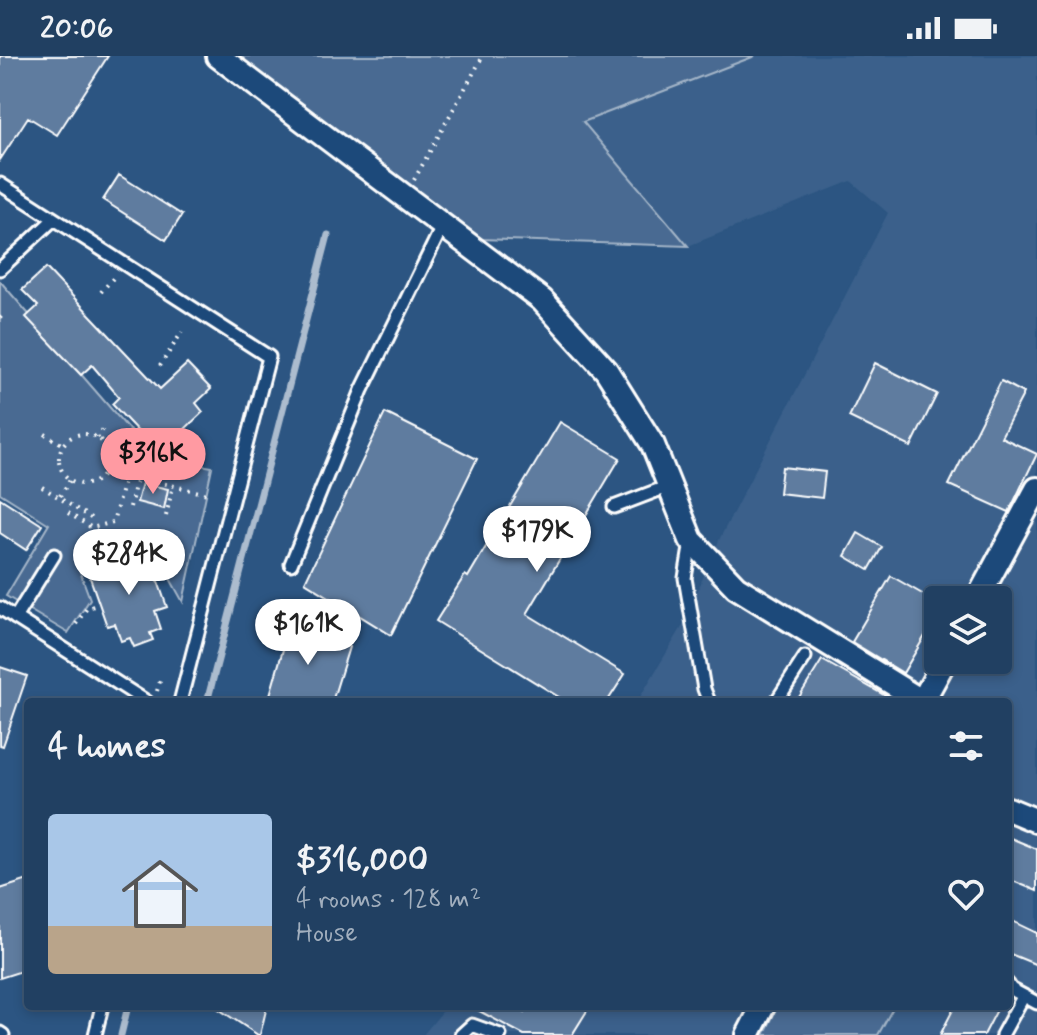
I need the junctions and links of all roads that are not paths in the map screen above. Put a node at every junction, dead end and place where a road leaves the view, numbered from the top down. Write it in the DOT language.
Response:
graph roads {
  1 [pos="218,56"];
  2 [pos="0,184"];
  3 [pos="54,219"];
  4 [pos="444,224"];
  5 [pos="0,269"];
  6 [pos="669,486"];
  7 [pos="1037,489"];
  8 [pos="614,507"];
  9 [pos="691,540"];
  10 [pos="54,555"];
  11 [pos="291,564"];
  12 [pos="985,586"];
  13 [pos="0,608"];
  14 [pos="15,618"];
  15 [pos="805,657"];
  16 [pos="937,674"];
  17 [pos="141,698"];
  18 [pos="181,698"];
  19 [pos="707,698"];
  20 [pos="779,698"];
  21 [pos="916,698"];
  22 [pos="924,698"];
  23 [pos="1012,811"];
  24 [pos="1037,821"];
  25 [pos="1012,987"];
  26 [pos="1023,997"];
  27 [pos="1037,1003"];
  28 [pos="101,1010"];
  29 [pos="761,1010"];
  30 [pos="95,1035"];
  31 [pos="461,1035"];
  32 [pos="500,1035"];
  33 [pos="748,1035"];
  34 [pos="1002,1035"];
  1 -- 4 [label="street"];
  2 -- 3 [label="lane"];
  3 -- 5 [label="lane"];
  3 -- 18 [label="lane"];
  4 -- 6 [label="street"];
  4 -- 11 [label="lane"];
  6 -- 8 [label="lane"];
  6 -- 9 [label="street"];
  7 -- 12 [label="street"];
  9 -- 19 [label="lane"];
  9 -- 21 [label="street"];
  10 -- 14 [label="lane"];
  13 -- 14 [label="lane"];
  14 -- 17 [label="lane"];
  15 -- 20 [label="lane"];
  16 -- 22 [label="street"];
  23 -- 24 [label="street"];
  25 -- 26 [label="lane"];
  26 -- 27 [label="lane"];
  26 -- 34 [label="lane"];
  28 -- 30 [label="lane"];
  29 -- 33 [label="street"];
  31 -- 32 [label="lane"];
}
